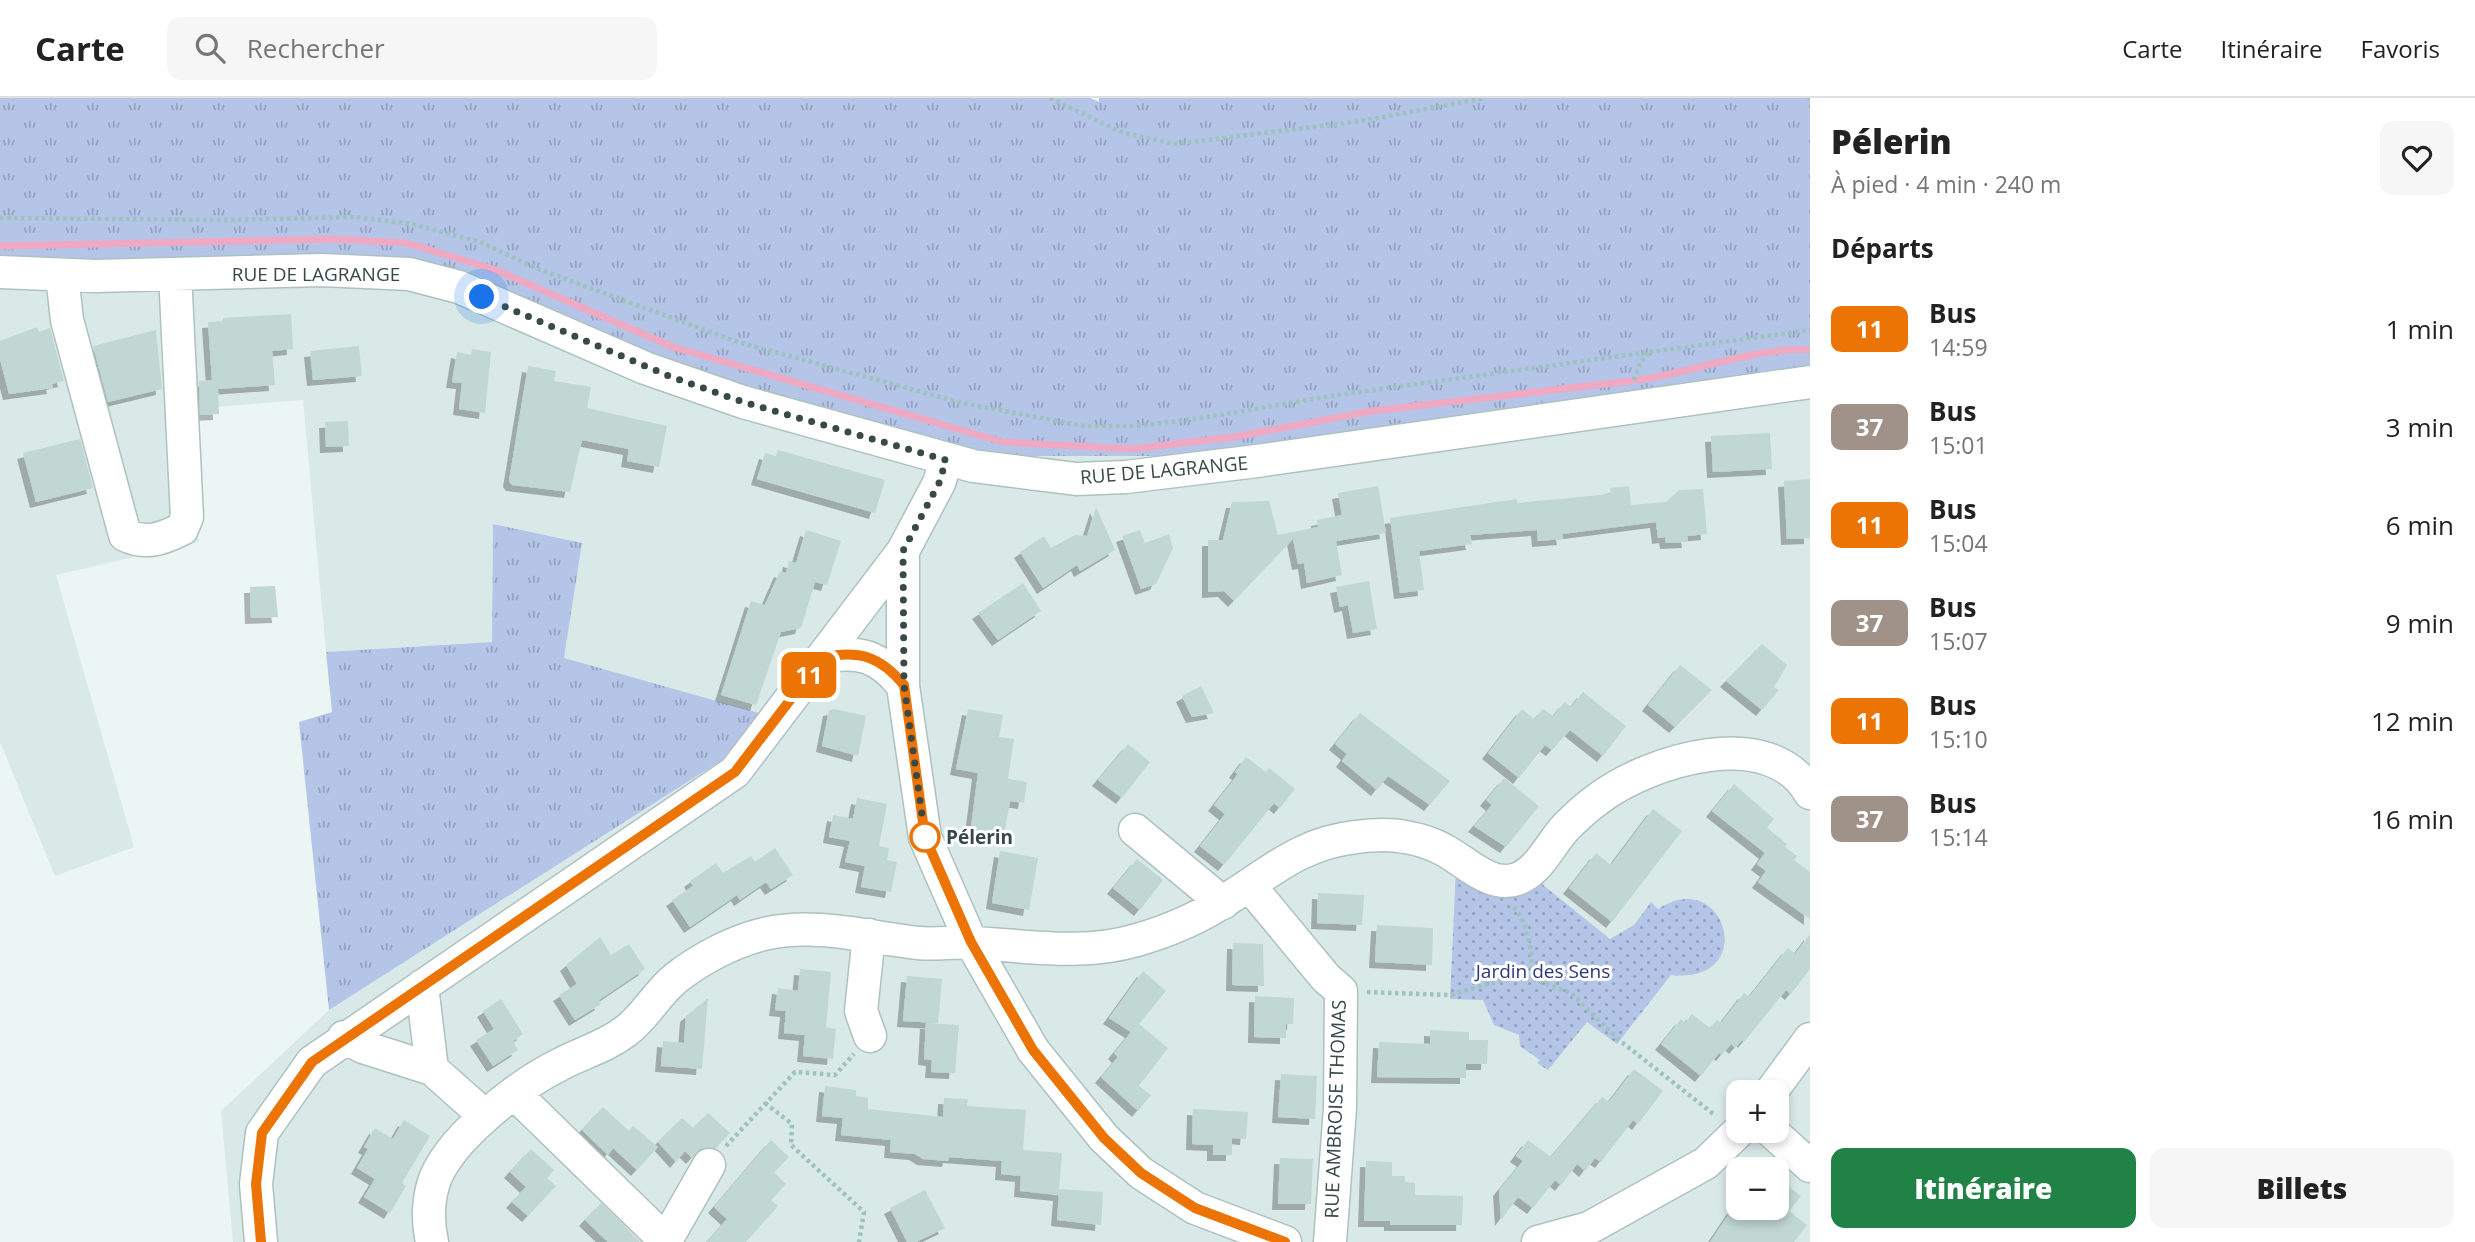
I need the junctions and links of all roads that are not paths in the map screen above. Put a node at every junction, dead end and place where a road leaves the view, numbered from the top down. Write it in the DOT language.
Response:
graph roads {
  1 [pos="0,272"];
  2 [pos="175,274"];
  3 [pos="62,275"];
  4 [pos="1810,382"];
  5 [pos="946,460"];
  6 [pos="903,551"];
  7 [pos="823,657"];
  8 [pos="904,685"];
  9 [pos="1810,793"];
  10 [pos="1135,830"];
  11 [pos="1249,885"];
  12 [pos="1223,903"];
  13 [pos="869,935"];
  14 [pos="971,942"];
  15 [pos="422,986"];
  16 [pos="870,1036"];
  17 [pos="344,1038"];
  18 [pos="1810,1039"];
  19 [pos="432,1069"];
  20 [pos="1780,1080"];
  21 [pos="514,1093"];
  22 [pos="485,1116"];
  23 [pos="1727,1143"];
  24 [pos="1784,1143"];
  25 [pos="709,1165"];
  26 [pos="1810,1166"];
  27 [pos="665,1241"];
  28 [pos="261,1242"];
  29 [pos="432,1242"];
  30 [pos="1285,1242"];
  31 [pos="1329,1242"];
  32 [pos="1538,1242"];
  1 -- 3 [label="street, RUE DE LAGRANGE"];
  2 -- 3 [label="street, RUE DE LAGRANGE"];
  2 -- 3 [label="street"];
  2 -- 5 [label="street, RUE DE LAGRANGE"];
  4 -- 5 [label="street, RUE DE LAGRANGE"];
  5 -- 6 [label="street"];
  6 -- 7 [label="street"];
  6 -- 8 [label="street"];
  7 -- 8 [label="street"];
  7 -- 15 [label="street"];
  8 -- 14 [label="street"];
  9 -- 11 [label="street"];
  10 -- 12 [label="street"];
  11 -- 12 [label="street"];
  11 -- 31 [label="street, RUE AMBROISE THOMAS"];
  12 -- 14 [label="street"];
  13 -- 14 [label="street"];
  13 -- 16 [label="street"];
  13 -- 21 [label="street"];
  14 -- 30 [label="street"];
  15 -- 17 [label="street"];
  15 -- 19 [label="street"];
  17 -- 19 [label="street"];
  17 -- 28 [label="street"];
  18 -- 20 [label="street"];
  19 -- 22 [label="street"];
  21 -- 22 [label="street"];
  21 -- 27 [label="street"];
  22 -- 29 [label="street"];
  23 -- 32 [label="street"];
  24 -- 26 [label="street"];
  25 -- 27 [label="street"];
}
